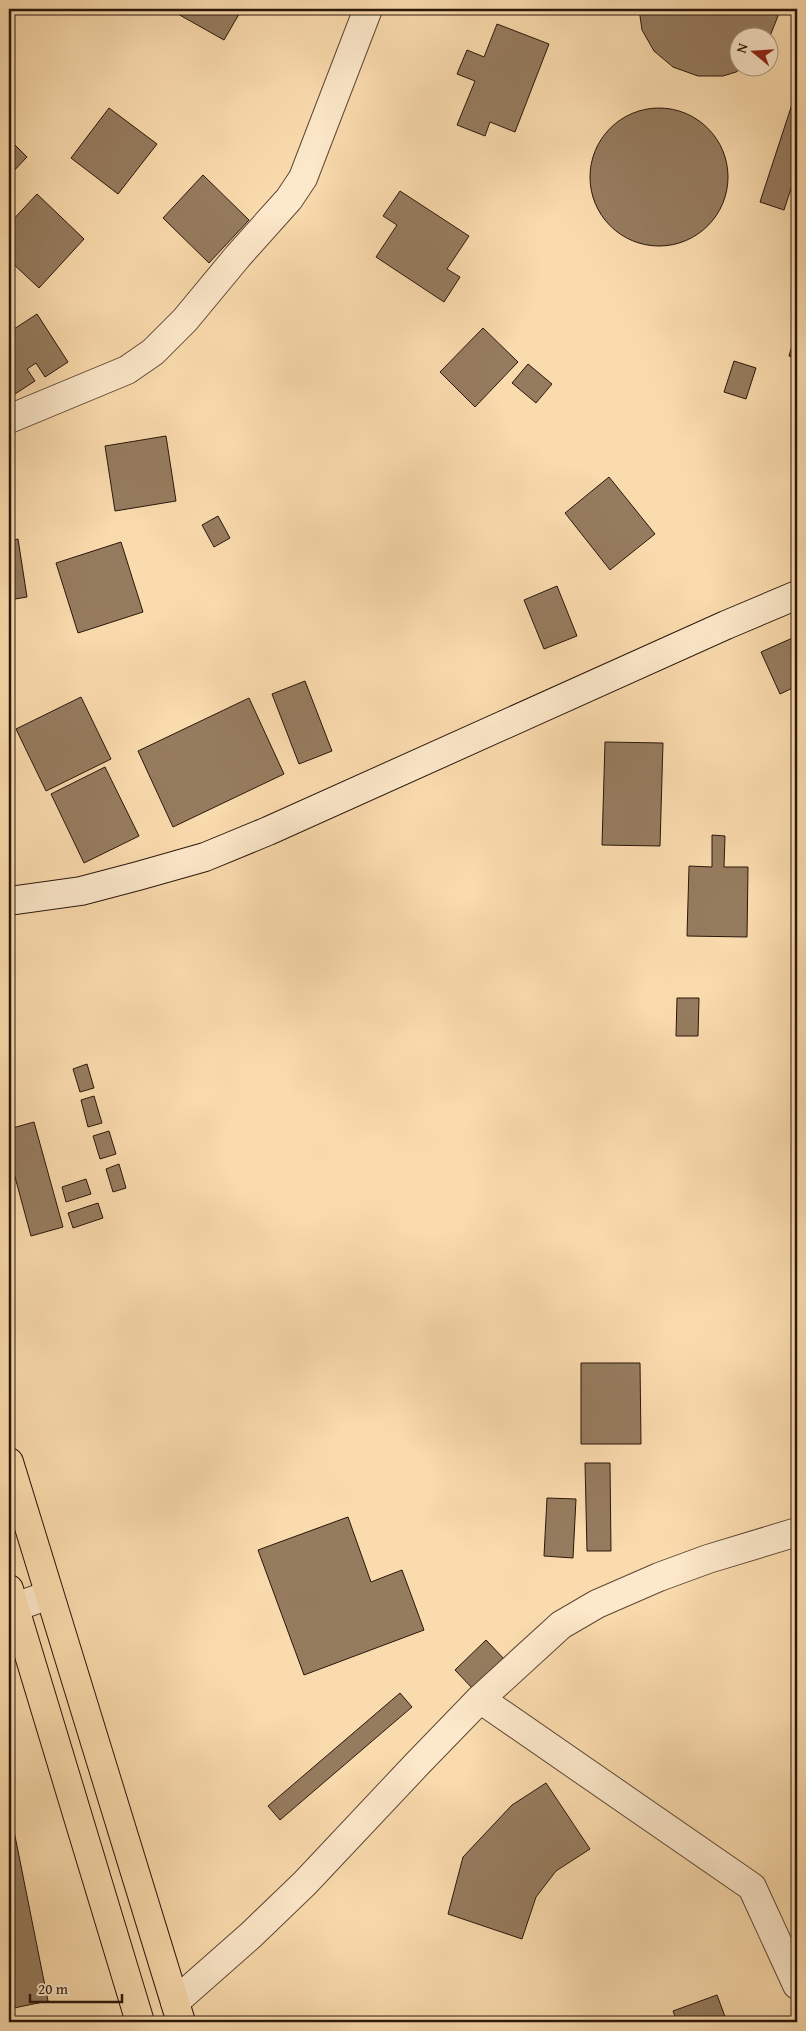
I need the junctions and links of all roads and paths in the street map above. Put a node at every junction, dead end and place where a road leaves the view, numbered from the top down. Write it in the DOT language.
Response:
graph roads {
  1 [pos="368,9"];
  2 [pos="9,419"];
  3 [pos="797,595"];
  4 [pos="9,901"];
  5 [pos="9,1462"];
  6 [pos="797,1532"];
  7 [pos="49,1595"];
  8 [pos="11,1601"];
  9 [pos="480,1699"];
  10 [pos="797,1985"];
  11 [pos="178,2012"];
  12 [pos="140,2022"];
  1 -- 2 [label="street"];
  3 -- 4 [label="street"];
  5 -- 7 [label="highway"];
  6 -- 9 [label="street"];
  7 -- 8 [label="street"];
  7 -- 11 [label="highway"];
  8 -- 12 [label="highway"];
  9 -- 10 [label="street"];
  9 -- 11 [label="street"];
}
